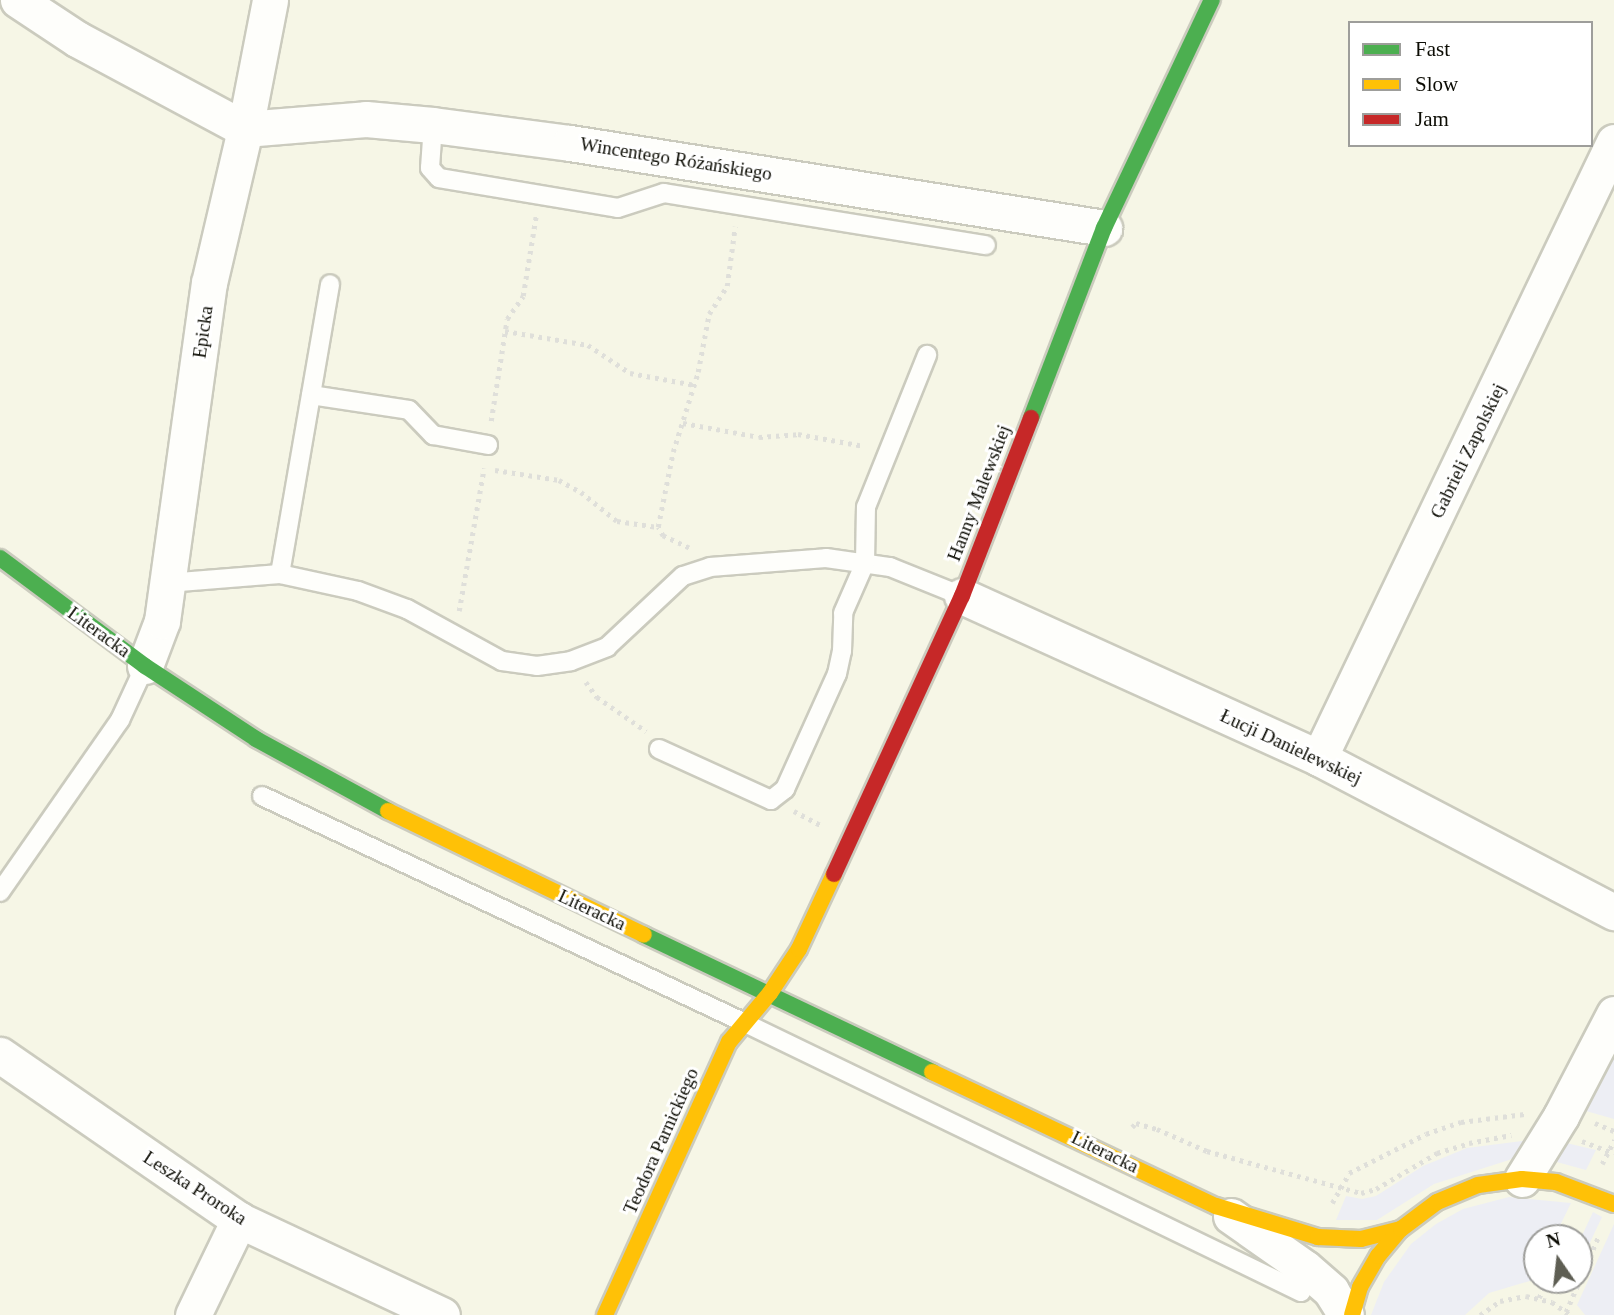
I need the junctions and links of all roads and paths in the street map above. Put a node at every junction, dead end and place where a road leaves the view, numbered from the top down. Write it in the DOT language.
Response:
graph roads {
  1 [pos="18,0"];
  2 [pos="270,0"];
  3 [pos="1212,0"];
  4 [pos="433,125"];
  5 [pos="245,129"];
  6 [pos="1614,142"];
  7 [pos="539,195"];
  8 [pos="738,205"];
  9 [pos="1104,228"];
  10 [pos="986,245"];
  11 [pos="330,284"];
  12 [pos="505,331"];
  13 [pos="927,355"];
  14 [pos="695,385"];
  15 [pos="311,395"];
  16 [pos="684,423"];
  17 [pos="488,445"];
  18 [pos="889,450"];
  19 [pos="484,468"];
  20 [pos="658,527"];
  21 [pos="0,558"];
  22 [pos="865,563"];
  23 [pos="710,566"];
  24 [pos="280,574"];
  25 [pos="167,583"];
  26 [pos="962,596"];
  27 [pos="450,632"];
  28 [pos="571,661"];
  29 [pos="145,666"];
  30 [pos="659,749"];
  31 [pos="1319,758"];
  32 [pos="262,796"];
  33 [pos="771,800"];
  34 [pos="849,840"];
  35 [pos="0,892"];
  36 [pos="1614,912"];
  37 [pos="770,993"];
  38 [pos="1614,1014"];
  39 [pos="743,1021"];
  40 [pos="0,1055"];
  41 [pos="1157,1129"];
  42 [pos="1549,1136"];
  43 [pos="1614,1153"];
  44 [pos="1522,1179"];
  45 [pos="1614,1204"];
  46 [pos="1216,1206"];
  47 [pos="239,1220"];
  48 [pos="1603,1228"];
  49 [pos="1401,1229"];
  50 [pos="1301,1292"];
  51 [pos="1541,1294"];
  52 [pos="1539,1298"];
  53 [pos="1568,1313"];
  54 [pos="192,1315"];
  55 [pos="442,1315"];
  56 [pos="605,1315"];
  57 [pos="1346,1315"];
  58 [pos="1352,1315"];
  59 [pos="1480,1315"];
  1 -- 5 [label="street"];
  2 -- 5 [label="street, Epicka"];
  3 -- 9 [label="street, Hanny Malewskiej"];
  4 -- 5 [label="street, Wincentego Różańskiego"];
  4 -- 7 [label="lane"];
  4 -- 9 [label="street, Wincentego Różańskiego"];
  5 -- 25 [label="street, Epicka"];
  6 -- 31 [label="street, Gabrieli Zapolskiej"];
  7 -- 8 [label="lane"];
  7 -- 12 [label="path"];
  8 -- 10 [label="lane"];
  8 -- 14 [label="path"];
  9 -- 26 [label="street, Hanny Malewskiej"];
  11 -- 15 [label="lane"];
  12 -- 14 [label="path"];
  12 -- 17 [label="path"];
  13 -- 18 [label="lane"];
  14 -- 16 [label="path"];
  15 -- 17 [label="lane"];
  15 -- 24 [label="lane"];
  16 -- 18 [label="path"];
  16 -- 20 [label="path"];
  17 -- 19 [label="path"];
  18 -- 22 [label="lane"];
  19 -- 20 [label="path"];
  19 -- 27 [label="path"];
  20 -- 23 [label="path"];
  21 -- 29 [label="street, Literacka"];
  22 -- 23 [label="lane"];
  22 -- 26 [label="lane"];
  22 -- 33 [label="lane"];
  23 -- 28 [label="lane"];
  24 -- 25 [label="lane"];
  24 -- 27 [label="lane"];
  25 -- 29 [label="street, Epicka"];
  26 -- 31 [label="street, Łucji Danielewskiej"];
  26 -- 34 [label="street, Hanny Malewskiej"];
  27 -- 28 [label="lane"];
  28 -- 30 [label="path"];
  29 -- 35 [label="lane"];
  29 -- 37 [label="street, Literacka"];
  30 -- 33 [label="lane"];
  31 -- 36 [label="street, Łucji Danielewskiej"];
  32 -- 39 [label="lane"];
  33 -- 34 [label="path"];
  34 -- 37 [label="street, Hanny Malewskiej"];
  37 -- 39 [label="street, Teodora Parnickiego"];
  37 -- 46 [label="street, Literacka"];
  38 -- 42 [label="street"];
  39 -- 50 [label="lane"];
  39 -- 56 [label="street, Teodora Parnickiego"];
  40 -- 47 [label="street, Leszka Proroka"];
  41 -- 42 [label="path"];
  42 -- 43 [label="path"];
  42 -- 44 [label="street"];
  44 -- 45 [label="street"];
  44 -- 49 [label="street"];
  46 -- 49 [label="street, Literacka"];
  46 -- 57 [label="street, Literacka"];
  47 -- 54 [label="street"];
  47 -- 55 [label="street, Leszka Proroka"];
  48 -- 53 [label="path"];
  49 -- 58 [label="street"];
  51 -- 52 [label="path"];
  52 -- 53 [label="path"];
  52 -- 59 [label="path"];
}
